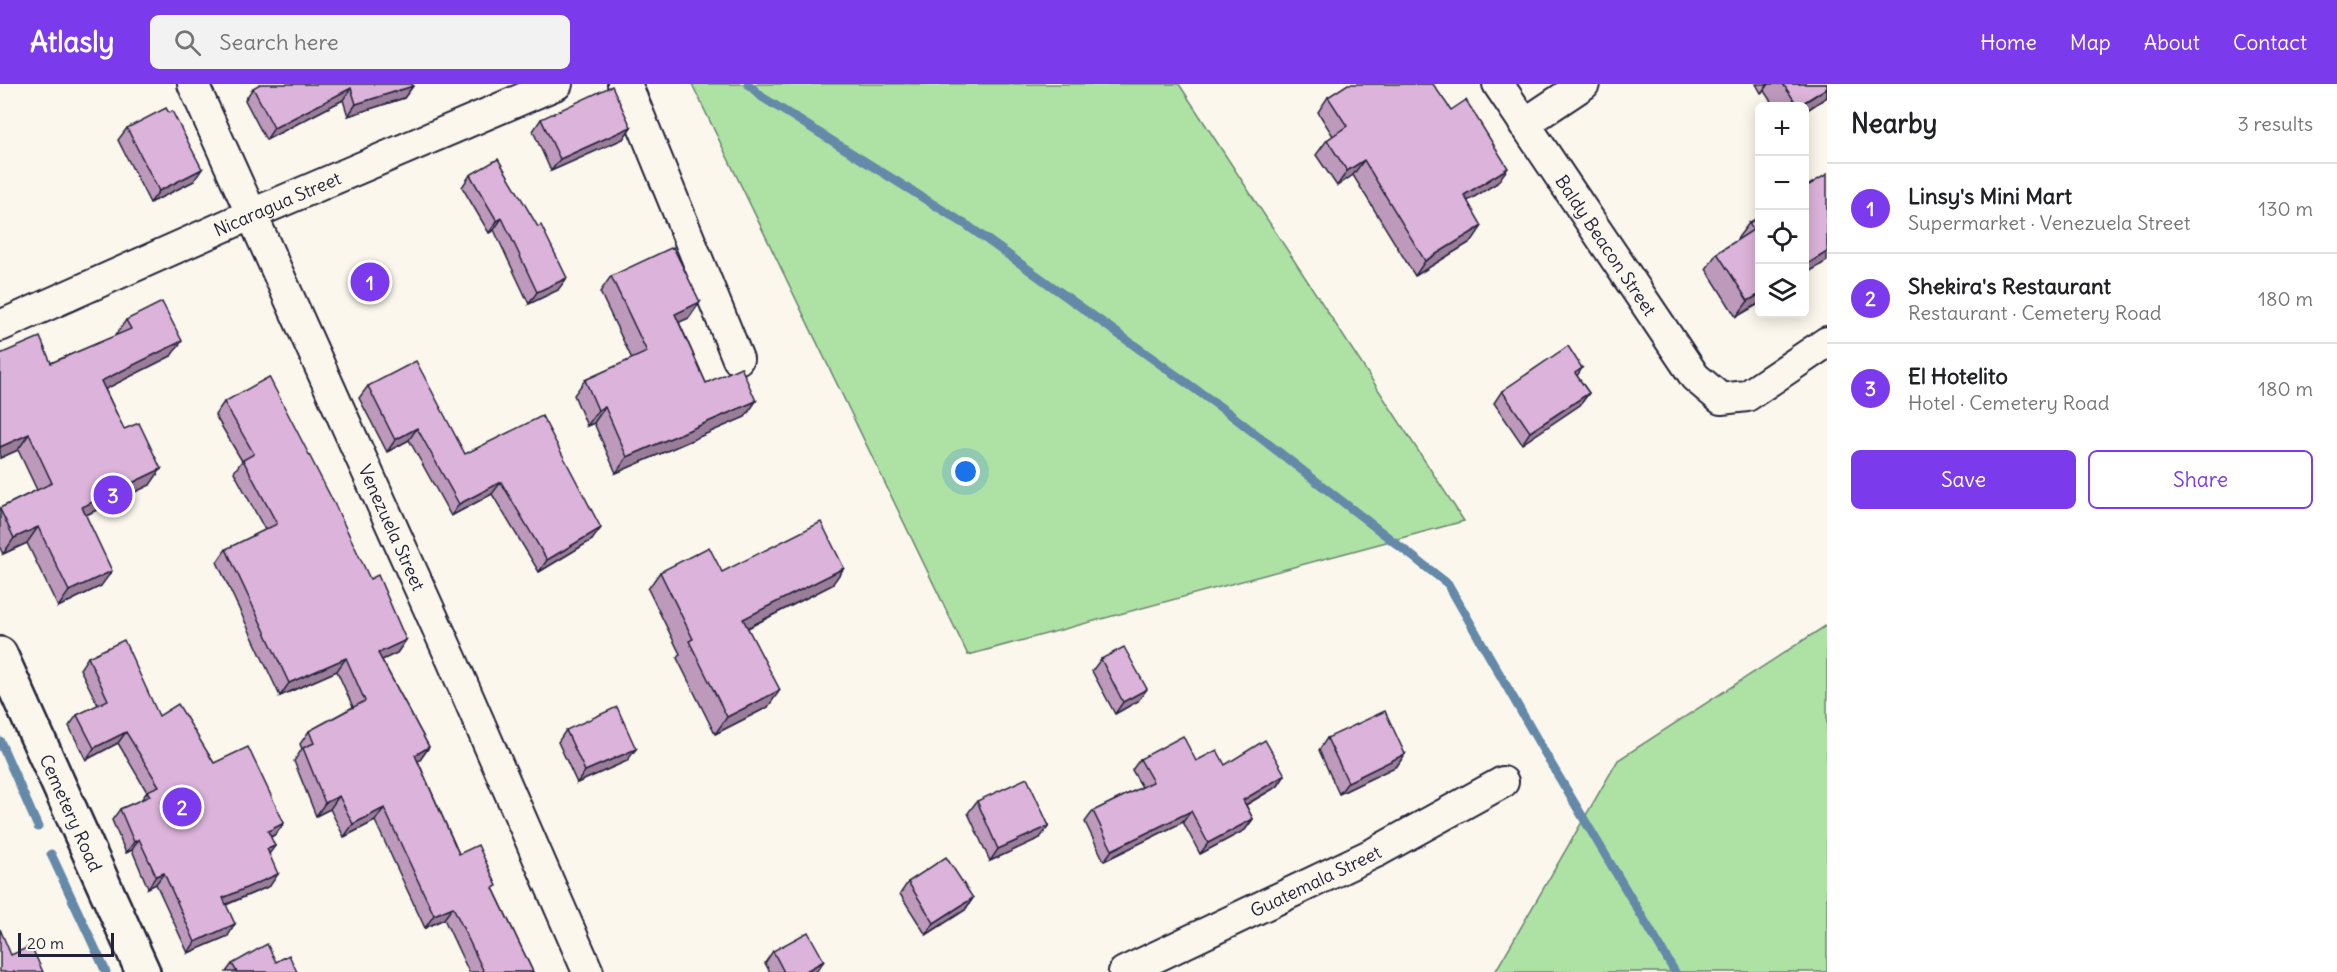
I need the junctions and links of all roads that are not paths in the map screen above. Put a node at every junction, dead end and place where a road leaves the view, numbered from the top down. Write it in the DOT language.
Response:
graph roads {
  1 [pos="193,84"];
  2 [pos="557,84"];
  3 [pos="624,84"];
  4 [pos="1498,84"];
  5 [pos="1584,84"];
  6 [pos="1524,124"];
  7 [pos="252,214"];
  8 [pos="0,326"];
  9 [pos="1827,342"];
  10 [pos="738,358"];
  11 [pos="0,654"];
  12 [pos="1503,782"];
  13 [pos="142,972"];
  14 [pos="588,972"];
  15 [pos="1124,972"];
  1 -- 7 [label="street, Venezuela Street"];
  2 -- 7 [label="street, Nicaragua Street"];
  3 -- 10 [label="street"];
  4 -- 6 [label="street, Baldy Beacon Street"];
  5 -- 6 [label="street"];
  6 -- 9 [label="street, Baldy Beacon Street"];
  7 -- 8 [label="street, Nicaragua Street"];
  7 -- 14 [label="street, Venezuela Street"];
  11 -- 13 [label="street, Cemetery Road"];
  12 -- 15 [label="street, Guatemala Street"];
}
